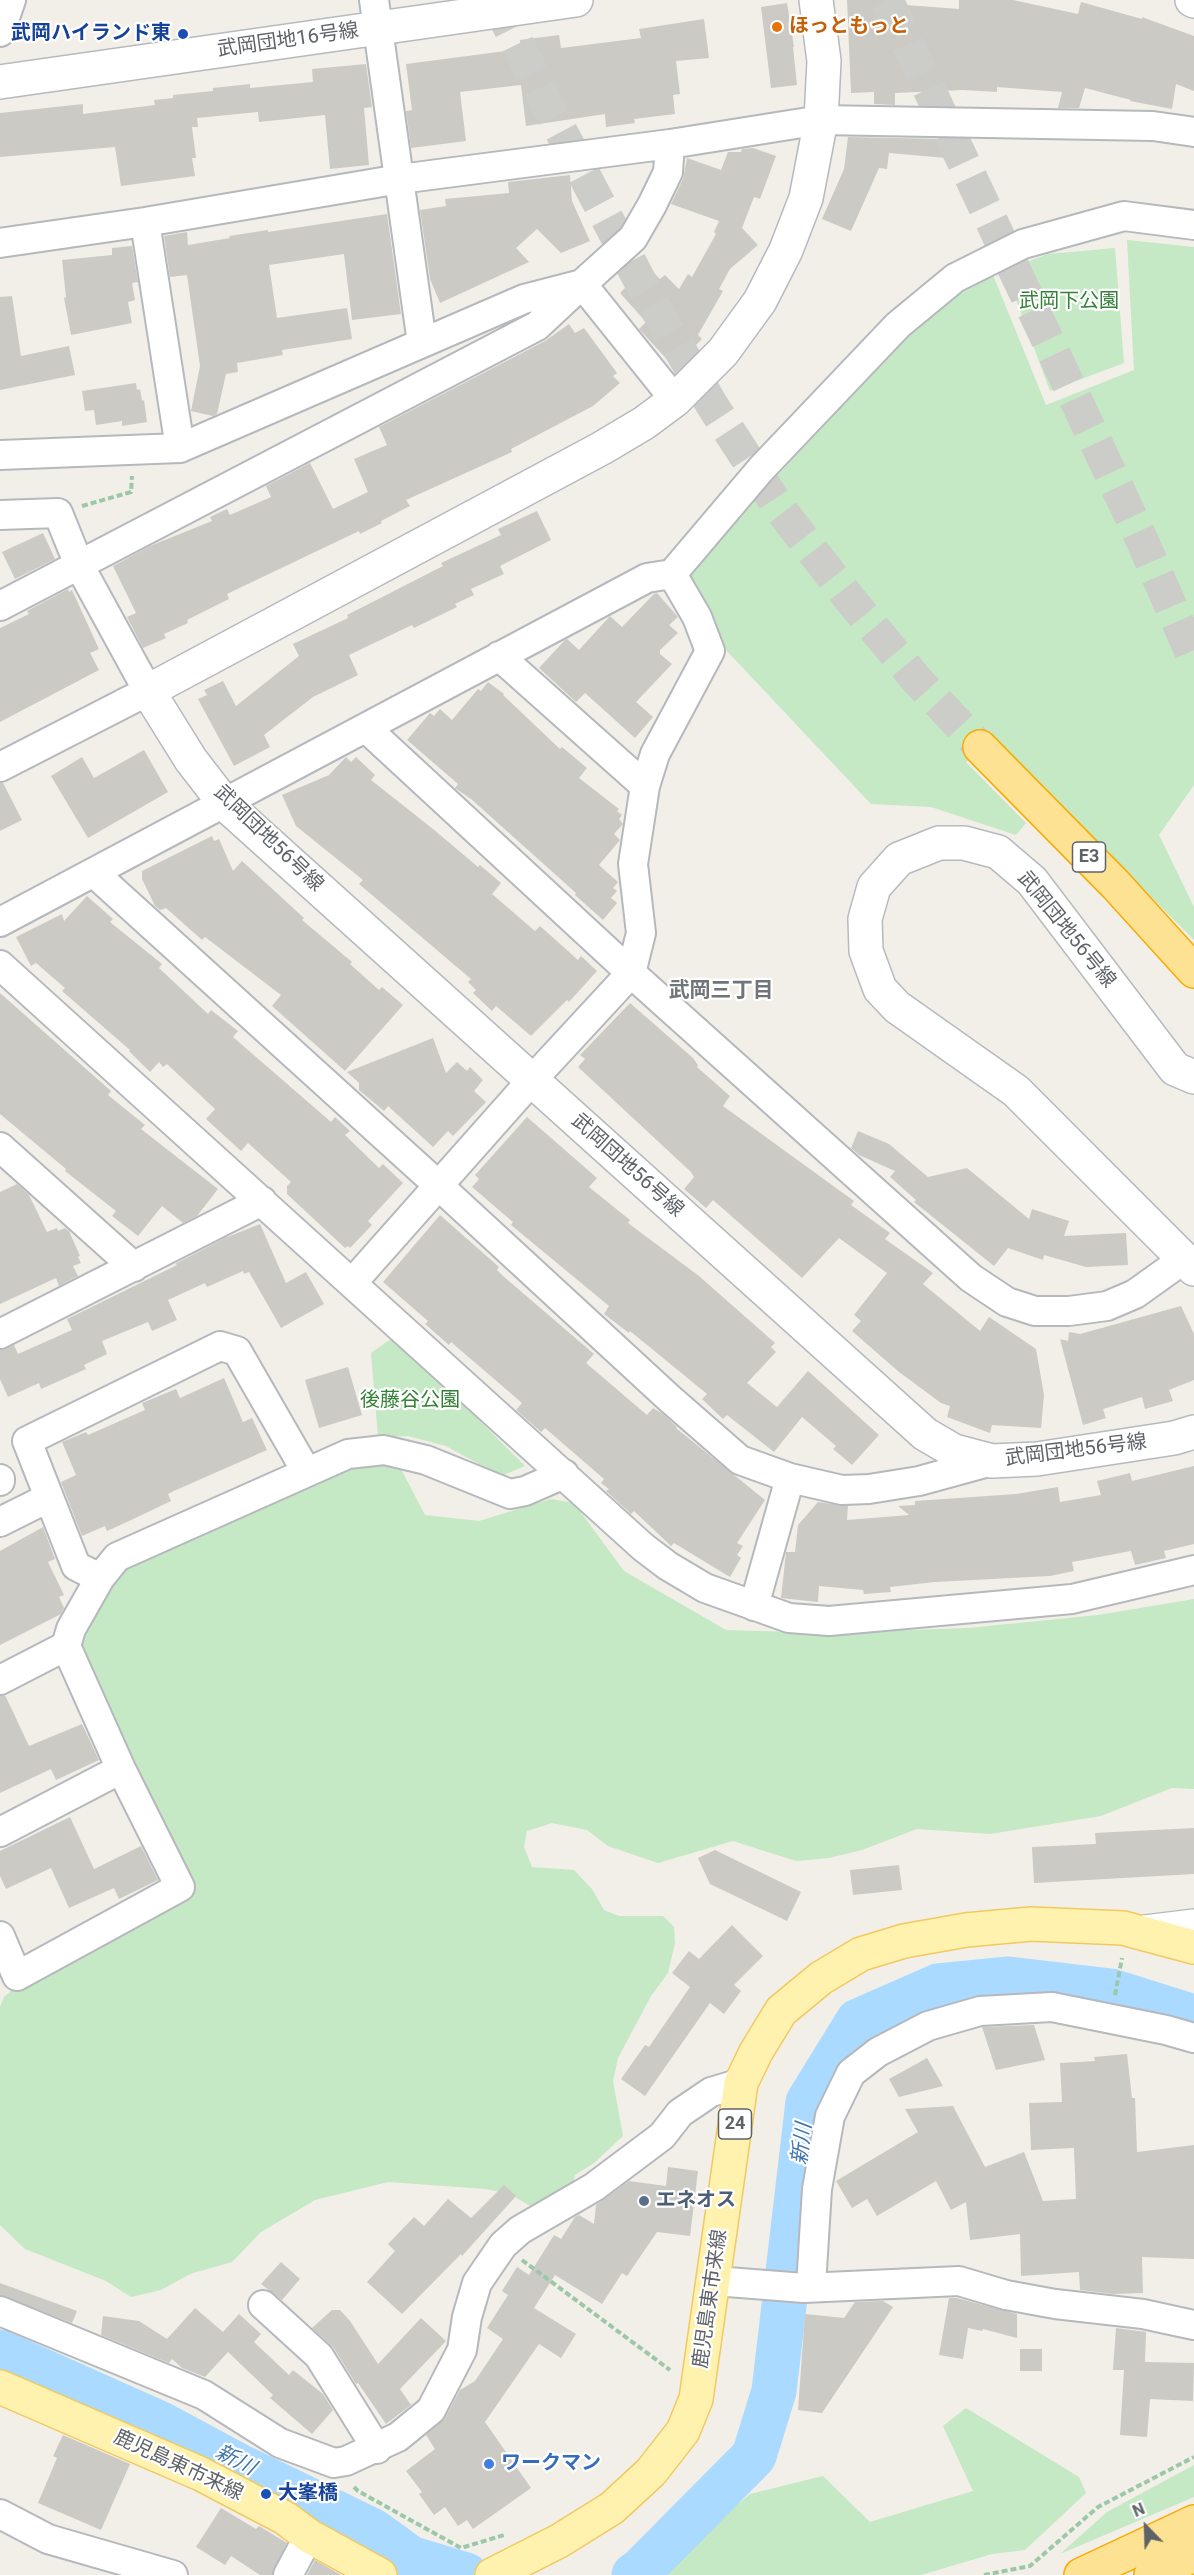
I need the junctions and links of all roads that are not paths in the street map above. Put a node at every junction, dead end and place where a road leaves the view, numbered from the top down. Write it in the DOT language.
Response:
graph roads {
  1 [pos="11,0"];
  2 [pos="576,0"];
  3 [pos="816,0"];
  4 [pos="376,14"];
  5 [pos="0,32"];
  6 [pos="0,82"];
  7 [pos="821,120"];
  8 [pos="1194,132"];
  9 [pos="670,144"];
  10 [pos="400,178"];
  11 [pos="146,222"];
  12 [pos="1194,225"];
  13 [pos="0,243"];
  14 [pos="582,284"];
  15 [pos="422,343"];
  16 [pos="675,400"];
  17 [pos="180,448"];
  18 [pos="0,455"];
  19 [pos="0,515"];
  20 [pos="79,565"];
  21 [pos="672,574"];
  22 [pos="0,606"];
  23 [pos="499,656"];
  24 [pos="148,691"];
  25 [pos="366,728"];
  26 [pos="980,747"];
  27 [pos="0,767"];
  28 [pos="645,786"];
  29 [pos="225,804"];
  30 [pos="94,873"];
  31 [pos="1116,885"];
  32 [pos="0,922"];
  33 [pos="0,965"];
  34 [pos="1194,971"];
  35 [pos="632,973"];
  36 [pos="1194,982"];
  37 [pos="1194,1077"];
  38 [pos="532,1080"];
  39 [pos="0,1147"];
  40 [pos="438,1185"];
  41 [pos="262,1201"];
  42 [pos="1189,1264"];
  43 [pos="134,1267"];
  44 [pos="352,1283"];
  45 [pos="0,1334"];
  46 [pos="1194,1432"];
  47 [pos="993,1461"];
  48 [pos="306,1471"];
  49 [pos="564,1474"];
  50 [pos="790,1478"];
  51 [pos="48,1498"];
  52 [pos="0,1522"];
  53 [pos="1194,1570"];
  54 [pos="100,1578"];
  55 [pos="754,1606"];
  56 [pos="66,1646"];
  57 [pos="0,1680"];
  58 [pos="121,1769"];
  59 [pos="0,1832"];
  60 [pos="1194,1926"];
  61 [pos="1145,1932"];
  62 [pos="0,1936"];
  63 [pos="1194,1947"];
  64 [pos="1194,2038"];
  65 [pos="741,2083"];
  66 [pos="715,2281"];
  67 [pos="808,2287"];
  68 [pos="263,2305"];
  69 [pos="0,2311"];
  70 [pos="1194,2325"];
  71 [pos="0,2387"];
  72 [pos="377,2449"];
  73 [pos="0,2514"];
  74 [pos="1194,2522"];
  75 [pos="309,2536"];
  76 [pos="1194,2555"];
  77 [pos="172,2575"];
  78 [pos="288,2575"];
  79 [pos="380,2575"];
  80 [pos="492,2575"];
  81 [pos="1081,2575"];
  82 [pos="1151,2575"];
  1 -- 5 [label="street"];
  2 -- 4 [label="street, 武岡団地16号線"];
  3 -- 7 [label="street"];
  4 -- 6 [label="street, 武岡団地16号線"];
  4 -- 10 [label="street"];
  7 -- 8 [label="street"];
  7 -- 9 [label="street"];
  7 -- 16 [label="street"];
  9 -- 10 [label="street"];
  9 -- 14 [label="street"];
  10 -- 11 [label="street"];
  10 -- 15 [label="street"];
  11 -- 13 [label="street"];
  11 -- 17 [label="street"];
  12 -- 21 [label="street"];
  14 -- 15 [label="street"];
  14 -- 16 [label="street"];
  14 -- 20 [label="street"];
  15 -- 17 [label="street"];
  16 -- 24 [label="street"];
  17 -- 18 [label="street"];
  19 -- 20 [label="street"];
  20 -- 22 [label="street"];
  20 -- 24 [label="street"];
  21 -- 23 [label="street"];
  21 -- 28 [label="street"];
  23 -- 25 [label="street"];
  23 -- 28 [label="street"];
  24 -- 27 [label="street"];
  24 -- 29 [label="street, 武岡団地56号線"];
  25 -- 29 [label="street"];
  25 -- 35 [label="street"];
  26 -- 31 [label="highway, E3"];
  28 -- 35 [label="street"];
  29 -- 30 [label="street"];
  29 -- 38 [label="street, 武岡団地56号線"];
  30 -- 32 [label="street"];
  30 -- 40 [label="street"];
  31 -- 34 [label="highway, E3"];
  31 -- 36 [label="highway"];
  33 -- 41 [label="street"];
  35 -- 38 [label="street"];
  35 -- 42 [label="street"];
  37 -- 42 [label="street, 武岡団地56号線"];
  38 -- 40 [label="street"];
  38 -- 47 [label="street, 武岡団地56号線"];
  39 -- 43 [label="street"];
  40 -- 44 [label="street"];
  40 -- 50 [label="street"];
  41 -- 43 [label="street"];
  41 -- 44 [label="street"];
  43 -- 45 [label="street"];
  44 -- 49 [label="street"];
  46 -- 47 [label="street, 武岡団地56号線"];
  47 -- 50 [label="street"];
  48 -- 49 [label="street"];
  48 -- 51 [label="street"];
  48 -- 54 [label="street"];
  49 -- 55 [label="street"];
  50 -- 55 [label="street"];
  51 -- 52 [label="street"];
  51 -- 54 [label="street"];
  53 -- 55 [label="street"];
  54 -- 56 [label="street"];
  56 -- 57 [label="street"];
  56 -- 58 [label="street"];
  58 -- 59 [label="street"];
  58 -- 62 [label="street"];
  60 -- 61 [label="street"];
  61 -- 63 [label="main road, 鹿児島東市来線 / 24"];
  61 -- 65 [label="main road, 鹿児島東市来線 / 24"];
  64 -- 67 [label="street"];
  65 -- 66 [label="main road, 鹿児島東市来線 / 24"];
  65 -- 72 [label="street"];
  66 -- 67 [label="street"];
  66 -- 80 [label="main road, 鹿児島東市来線 / 24"];
  67 -- 70 [label="street"];
  68 -- 72 [label="street"];
  69 -- 72 [label="street"];
  71 -- 75 [label="main road, 鹿児島東市来線"];
  73 -- 77 [label="street"];
  74 -- 81 [label="highway"];
  75 -- 78 [label="street"];
  75 -- 79 [label="main road, 鹿児島東市来線"];
  76 -- 82 [label="highway"];
}
